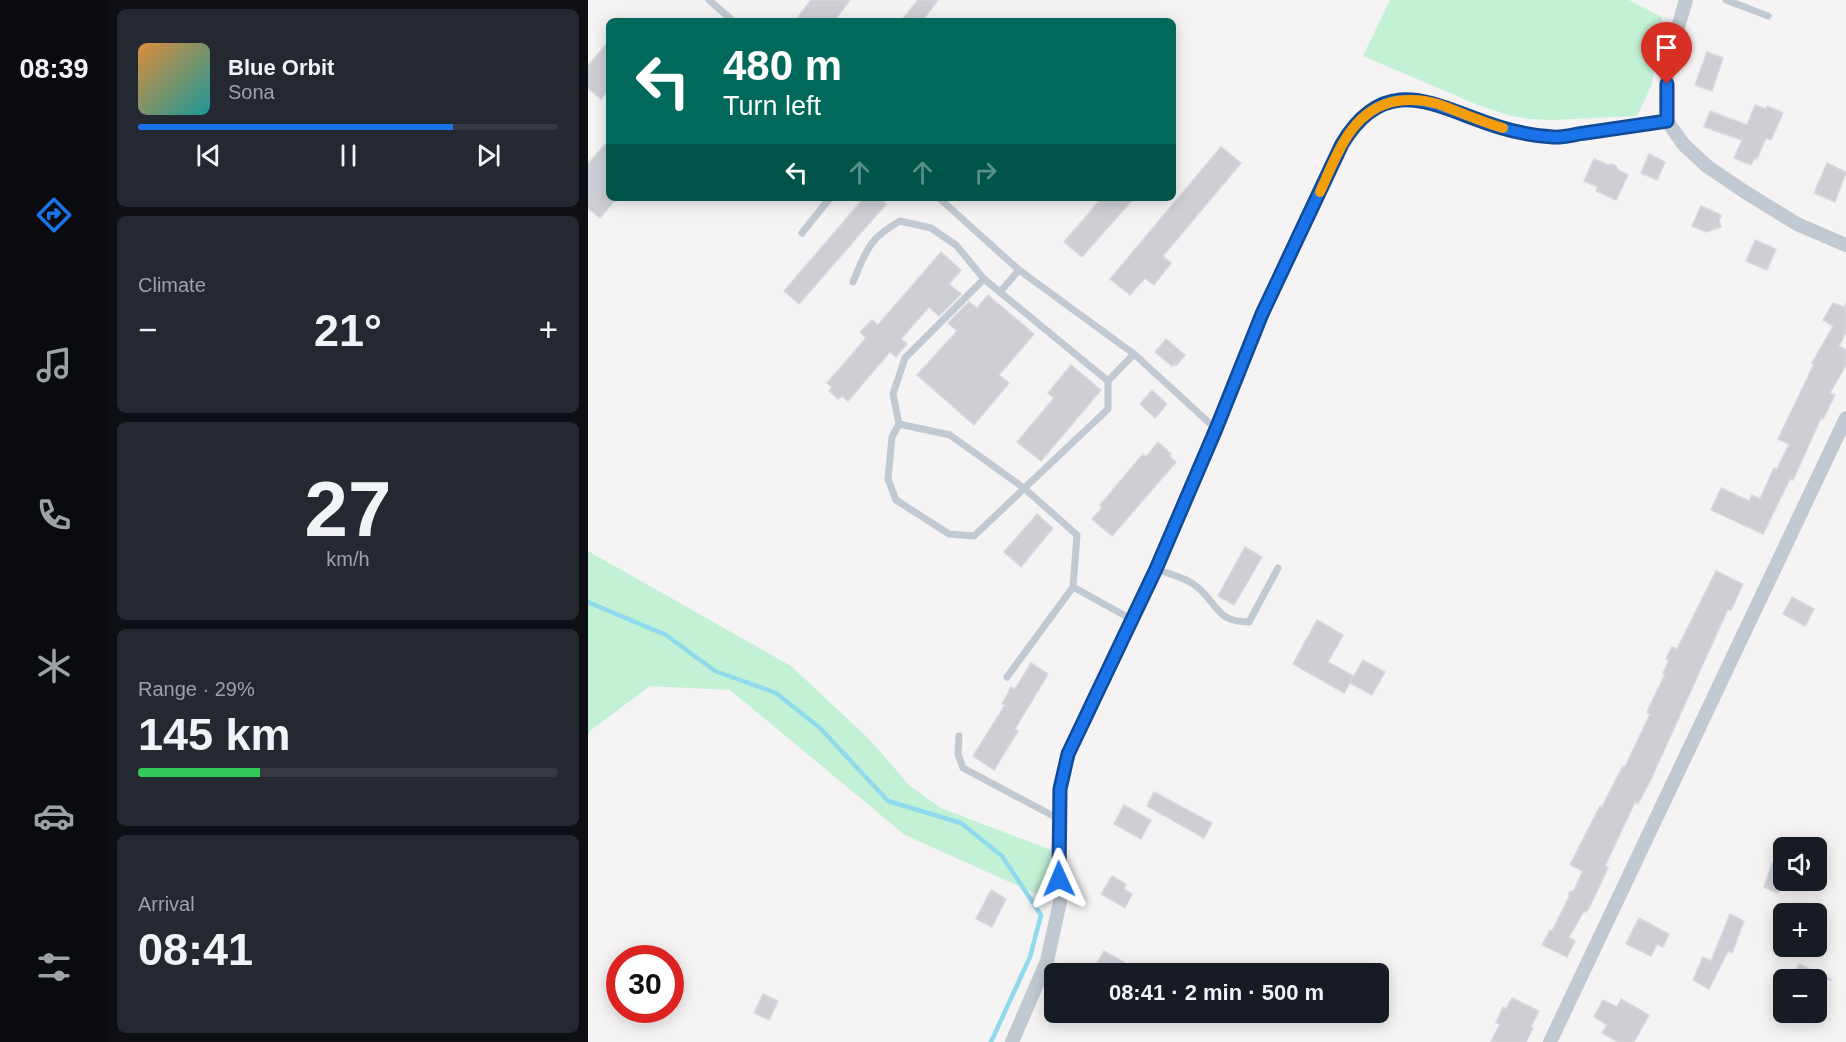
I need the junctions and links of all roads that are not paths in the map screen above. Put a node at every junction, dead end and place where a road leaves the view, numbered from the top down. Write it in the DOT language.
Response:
graph roads {
  1 [pos="709,0"];
  2 [pos="1686,0"];
  3 [pos="1726,0"];
  4 [pos="1768,16"];
  5 [pos="730,18"];
  6 [pos="1667,121"];
  7 [pos="828,201"];
  8 [pos="942,201"];
  9 [pos="802,233"];
  10 [pos="1846,245"];
  11 [pos="1019,270"];
  12 [pos="984,279"];
  13 [pos="853,282"];
  14 [pos="1000,292"];
  15 [pos="1134,354"];
  16 [pos="1108,381"];
  17 [pos="1846,418"];
  18 [pos="899,424"];
  19 [pos="1216,429"];
  20 [pos="1024,488"];
  21 [pos="1278,568"];
  22 [pos="1156,569"];
  23 [pos="1073,587"];
  24 [pos="1131,619"];
  25 [pos="1007,677"];
  26 [pos="959,736"];
  27 [pos="1059,819"];
  28 [pos="1012,1042"];
  29 [pos="1550,1042"];
  1 -- 5 [label="lane"];
  2 -- 6 [label="street"];
  3 -- 4 [label="lane"];
  6 -- 10 [label="street"];
  6 -- 19 [label="street"];
  7 -- 9 [label="lane"];
  8 -- 11 [label="lane"];
  11 -- 14 [label="lane"];
  11 -- 15 [label="lane"];
  12 -- 13 [label="lane"];
  12 -- 14 [label="lane"];
  12 -- 18 [label="lane"];
  14 -- 16 [label="lane"];
  15 -- 16 [label="lane"];
  15 -- 19 [label="lane"];
  16 -- 20 [label="lane"];
  17 -- 29 [label="street"];
  18 -- 20 [label="lane"];
  18 -- 20 [label="lane"];
  19 -- 22 [label="street"];
  20 -- 23 [label="lane"];
  21 -- 22 [label="lane"];
  22 -- 24 [label="street"];
  23 -- 24 [label="lane"];
  23 -- 25 [label="lane"];
  24 -- 27 [label="street"];
  26 -- 27 [label="lane"];
  27 -- 28 [label="street"];
}
